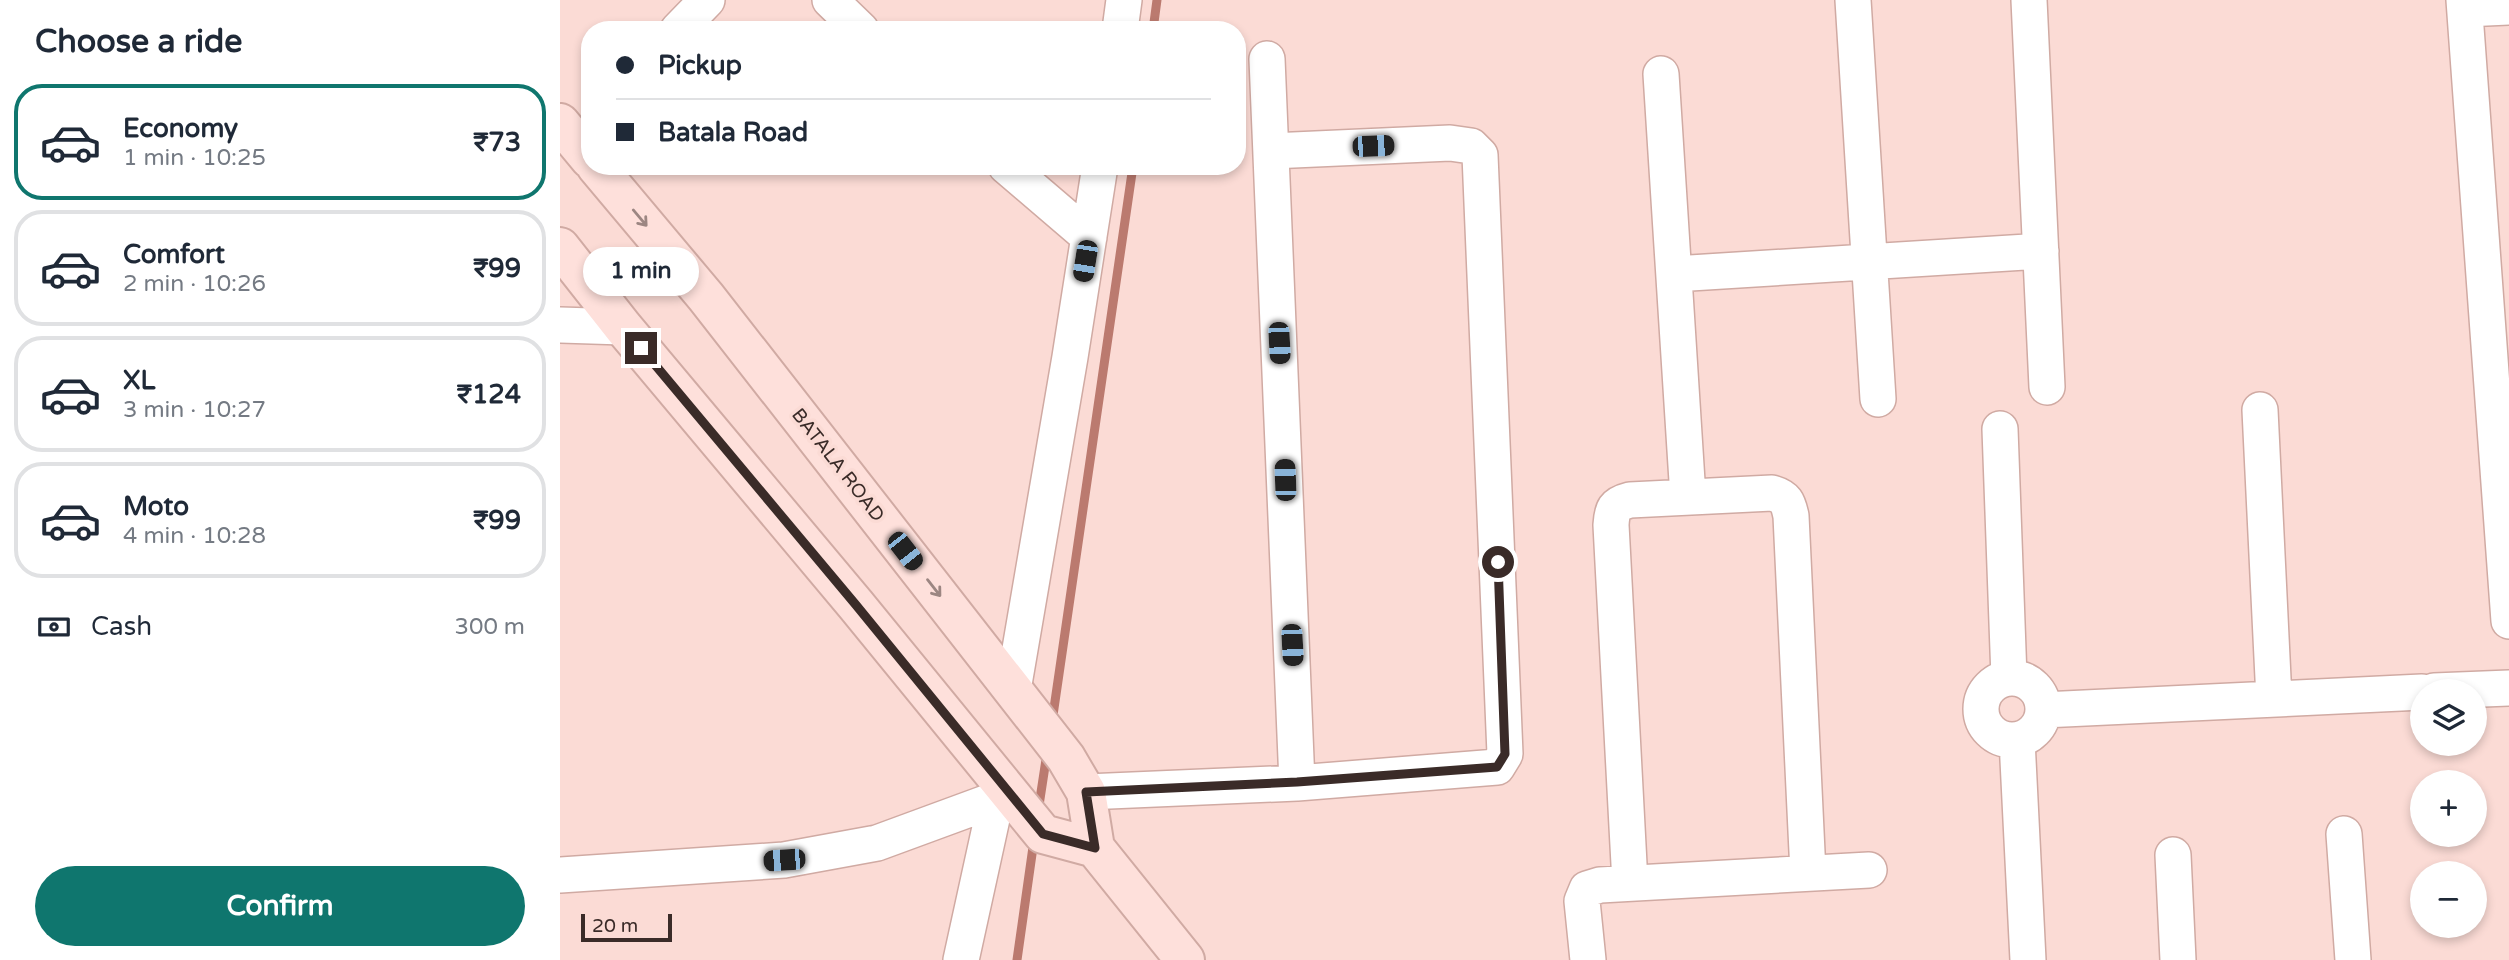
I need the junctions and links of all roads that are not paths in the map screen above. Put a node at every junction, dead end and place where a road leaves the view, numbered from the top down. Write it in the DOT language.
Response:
graph roads {
  1 [pos="707,0"];
  2 [pos="830,0"];
  3 [pos="1124,0"];
  4 [pos="1853,0"];
  5 [pos="2029,0"];
  6 [pos="2464,4"];
  7 [pos="2509,7"];
  8 [pos="687,21"];
  9 [pos="852,21"];
  10 [pos="1121,21"];
  11 [pos="1267,59"];
  12 [pos="1661,74"];
  13 [pos="1271,150"];
  14 [pos="607,175"];
  15 [pos="1017,175"];
  16 [pos="1099,175"];
  17 [pos="1089,237"];
  18 [pos="560,247"];
  19 [pos="2041,251"];
  20 [pos="1868,262"];
  21 [pos="1674,274"];
  22 [pos="560,325"];
  23 [pos="623,327"];
  24 [pos="2047,387"];
  25 [pos="1878,399"];
  26 [pos="2260,410"];
  27 [pos="2000,429"];
  28 [pos="1688,497"];
  29 [pos="2509,621"];
  30 [pos="2008,678"];
  31 [pos="2509,688"];
  32 [pos="2487,689"];
  33 [pos="2410,693"];
  34 [pos="2274,699"];
  35 [pos="1024,703"];
  36 [pos="2043,710"];
  37 [pos="2017,740"];
  38 [pos="1297,782"];
  39 [pos="1086,792"];
  40 [pos="1002,793"];
  41 [pos="2344,834"];
  42 [pos="1095,848"];
  43 [pos="2173,855"];
  44 [pos="1869,870"];
  45 [pos="1808,873"];
  46 [pos="560,875"];
  47 [pos="1630,883"];
  48 [pos="961,960"];
  49 [pos="1185,960"];
  50 [pos="1588,960"];
  51 [pos="2028,960"];
  52 [pos="2178,960"];
  53 [pos="2353,960"];
  1 -- 8 [label="street"];
  2 -- 9 [label="street"];
  3 -- 10 [label="street"];
  4 -- 20 [label="street"];
  5 -- 19 [label="street"];
  6 -- 7 [label="street"];
  6 -- 29 [label="street"];
  11 -- 13 [label="street"];
  12 -- 21 [label="street"];
  13 -- 38 [label="street"];
  13 -- 38 [label="street"];
  14 -- 35 [label="main road, BATALA ROAD, one-way"];
  15 -- 17 [label="street"];
  16 -- 17 [label="street"];
  17 -- 35 [label="street"];
  18 -- 23 [label="main road"];
  19 -- 20 [label="street"];
  19 -- 24 [label="street"];
  20 -- 21 [label="street"];
  20 -- 25 [label="street"];
  21 -- 28 [label="street"];
  22 -- 23 [label="street"];
  23 -- 40 [label="main road"];
  26 -- 34 [label="street"];
  27 -- 30 [label="street"];
  28 -- 45 [label="street"];
  28 -- 47 [label="street"];
  30 -- 36 [label="street"];
  30 -- 37 [label="street"];
  31 -- 32 [label="street"];
  33 -- 34 [label="street"];
  34 -- 36 [label="street"];
  35 -- 39 [label="main road, BATALA ROAD"];
  36 -- 37 [label="street"];
  37 -- 51 [label="street"];
  38 -- 39 [label="street"];
  39 -- 42 [label="main road, BATALA ROAD"];
  40 -- 42 [label="main road"];
  40 -- 46 [label="street"];
  40 -- 48 [label="street"];
  41 -- 53 [label="street"];
  42 -- 49 [label="main road, BATALA ROAD"];
  43 -- 52 [label="street"];
  44 -- 45 [label="street"];
  45 -- 47 [label="street"];
  47 -- 50 [label="street"];
}
